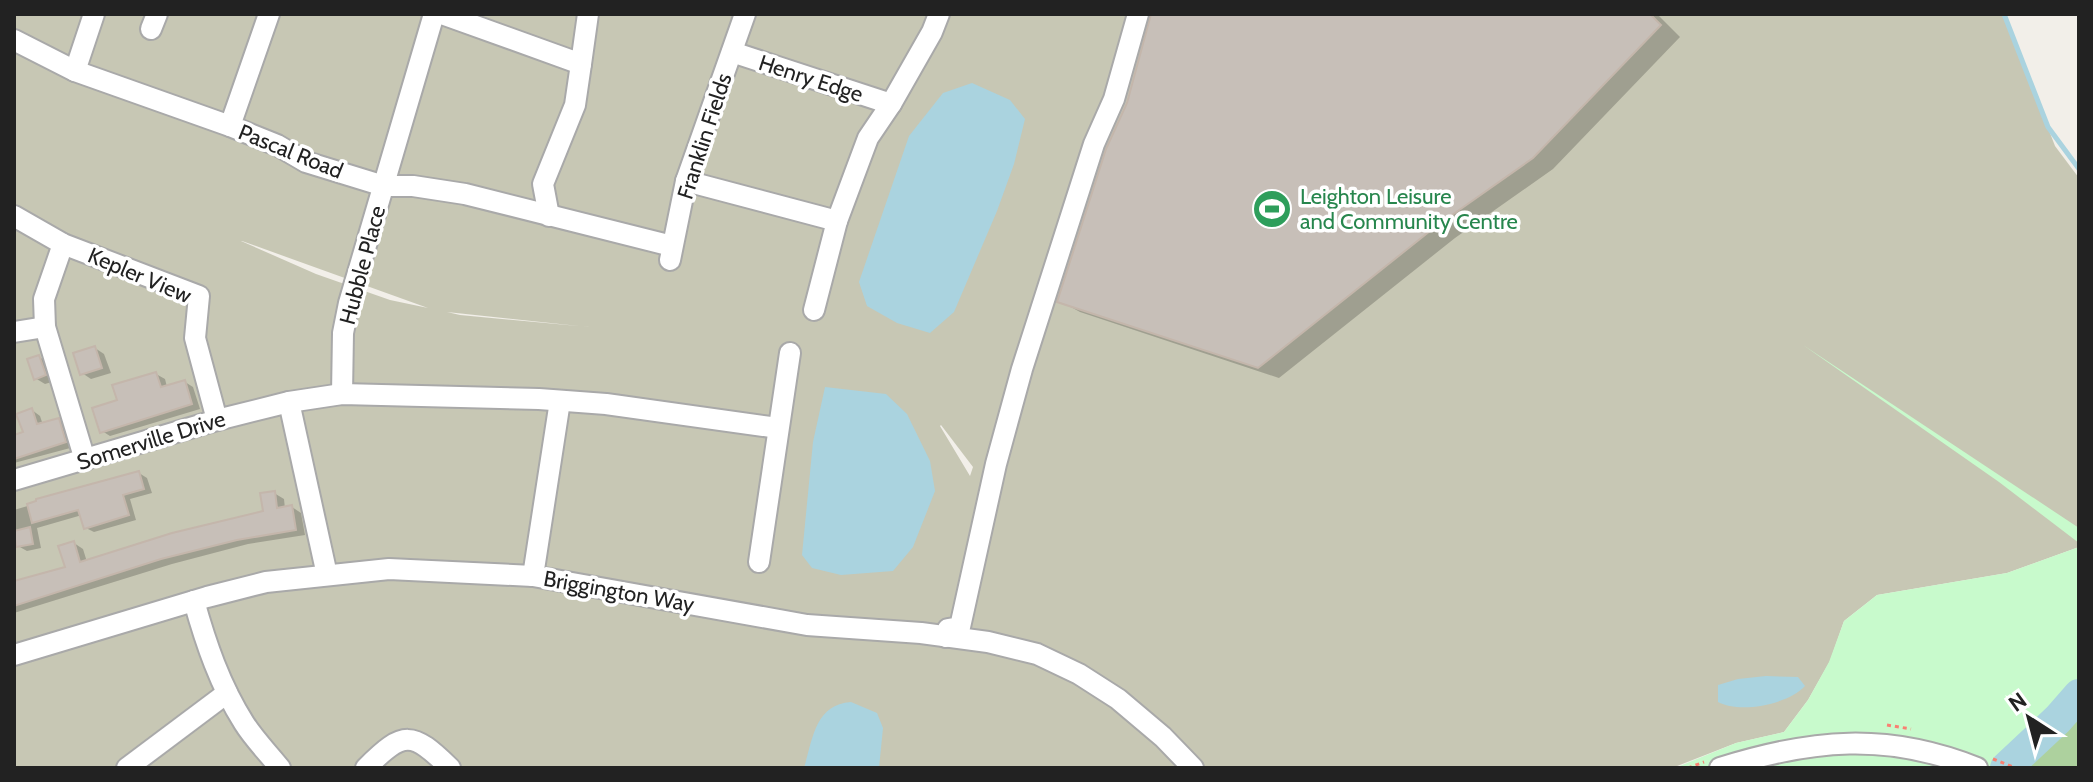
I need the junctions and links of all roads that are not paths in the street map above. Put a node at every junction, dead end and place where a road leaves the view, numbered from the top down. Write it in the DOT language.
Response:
graph roads {
  1 [pos="94,14"];
  2 [pos="269,14"];
  3 [pos="434,14"];
  4 [pos="442,14"];
  5 [pos="588,14"];
  6 [pos="745,14"];
  7 [pos="939,14"];
  8 [pos="1138,14"];
  9 [pos="14,40"];
  10 [pos="732,52"];
  11 [pos="581,64"];
  12 [pos="75,71"];
  13 [pos="891,104"];
  14 [pos="230,126"];
  15 [pos="686,181"];
  16 [pos="384,186"];
  17 [pos="14,216"];
  18 [pos="549,216"];
  19 [pos="837,221"];
  20 [pos="63,244"];
  21 [pos="671,253"];
  22 [pos="814,310"];
  23 [pos="45,327"];
  24 [pos="14,332"];
  25 [pos="790,353"];
  26 [pos="342,394"];
  27 [pos="560,401"];
  28 [pos="289,402"];
  29 [pos="217,420"];
  30 [pos="778,428"];
  31 [pos="85,460"];
  32 [pos="14,480"];
  33 [pos="759,562"];
  34 [pos="327,575"];
  35 [pos="533,576"];
  36 [pos="194,601"];
  37 [pos="946,637"];
  38 [pos="14,655"];
  39 [pos="227,693"];
  40 [pos="127,768"];
  41 [pos="280,768"];
  42 [pos="366,768"];
  43 [pos="450,768"];
  44 [pos="1193,768"];
  45 [pos="1720,768"];
  46 [pos="1977,768"];
  1 -- 12 [label="street"];
  2 -- 14 [label="street"];
  3 -- 16 [label="street, Hubble Place"];
  4 -- 11 [label="street"];
  5 -- 11 [label="street"];
  6 -- 10 [label="street, Franklin Fields"];
  7 -- 13 [label="street, Henry Edge"];
  8 -- 37 [label="street"];
  9 -- 12 [label="street, Pascal Road"];
  10 -- 13 [label="street, Henry Edge"];
  10 -- 15 [label="street, Franklin Fields"];
  11 -- 18 [label="street"];
  12 -- 14 [label="street, Pascal Road"];
  13 -- 19 [label="street, Henry Edge"];
  14 -- 16 [label="street, Pascal Road"];
  15 -- 19 [label="street"];
  15 -- 21 [label="street, Franklin Fields"];
  16 -- 18 [label="street, Pascal Road"];
  16 -- 26 [label="street, Hubble Place"];
  17 -- 20 [label="street, Kepler View"];
  18 -- 21 [label="street, Pascal Road"];
  19 -- 22 [label="street, Henry Edge"];
  20 -- 23 [label="street"];
  20 -- 29 [label="street, Kepler View"];
  23 -- 24 [label="street"];
  23 -- 31 [label="street"];
  25 -- 30 [label="street"];
  26 -- 27 [label="street, Somerville Drive"];
  26 -- 28 [label="street, Somerville Drive"];
  27 -- 30 [label="street, Somerville Drive"];
  27 -- 35 [label="street"];
  28 -- 29 [label="street, Somerville Drive"];
  28 -- 34 [label="street"];
  29 -- 31 [label="street, Somerville Drive"];
  30 -- 33 [label="street"];
  31 -- 32 [label="street, Somerville Drive"];
  34 -- 35 [label="street, Briggington Way"];
  34 -- 36 [label="street, Briggington Way"];
  35 -- 37 [label="street, Briggington Way"];
  36 -- 38 [label="street, Briggington Way"];
  36 -- 39 [label="street"];
  37 -- 44 [label="street, Briggington Way"];
  39 -- 40 [label="street"];
  39 -- 41 [label="street"];
  42 -- 43 [label="street"];
  45 -- 46 [label="street"];
}
